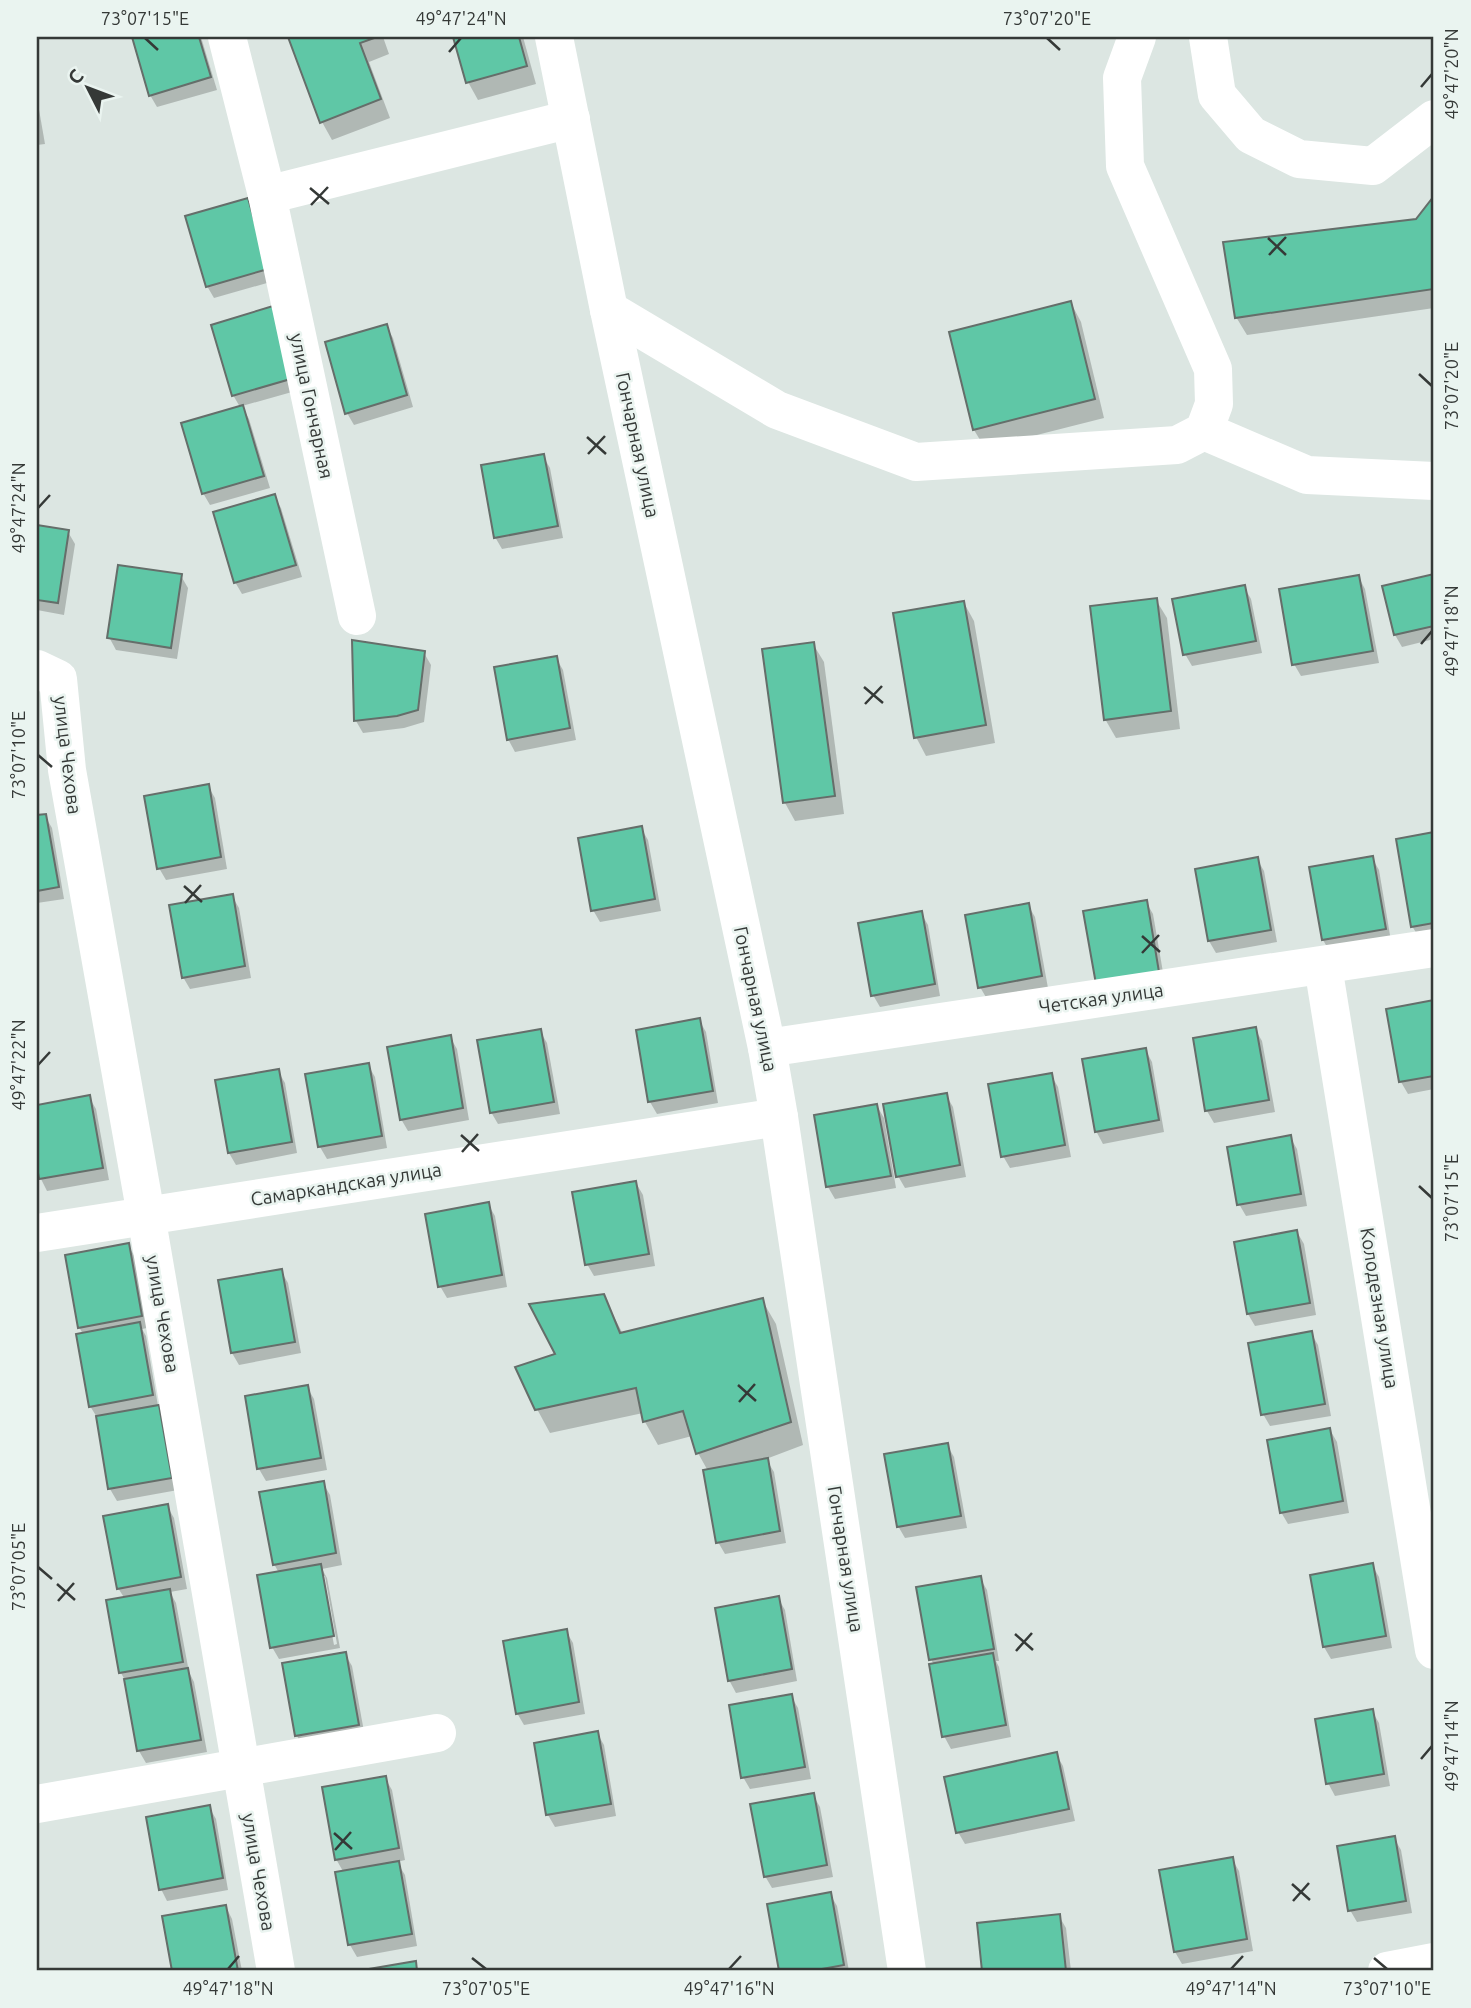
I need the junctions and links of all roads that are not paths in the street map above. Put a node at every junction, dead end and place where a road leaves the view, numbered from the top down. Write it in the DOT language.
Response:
graph roads {
  1 [pos="227,37"];
  2 [pos="554,37"];
  3 [pos="1137,37"];
  4 [pos="1208,37"];
  5 [pos="571,119"];
  6 [pos="1434,119"];
  7 [pos="267,195"];
  8 [pos="609,310"];
  9 [pos="1204,432"];
  10 [pos="1434,481"];
  11 [pos="357,616"];
  12 [pos="37,669"];
  13 [pos="52,773"];
  14 [pos="1434,948"];
  15 [pos="1323,965"];
  16 [pos="767,1048"];
  17 [pos="779,1117"];
  18 [pos="146,1215"];
  19 [pos="37,1233"];
  20 [pos="1427,1549"];
  21 [pos="1434,1650"];
  22 [pos="436,1733"];
  23 [pos="241,1769"];
  24 [pos="37,1804"];
  25 [pos="1434,1962"];
  26 [pos="275,1971"];
  27 [pos="907,1971"];
  28 [pos="1387,1971"];
  1 -- 7 [label="street, улица Гончарная"];
  2 -- 5 [label="street, Гончарная улица"];
  3 -- 9 [label="street"];
  4 -- 6 [label="street"];
  5 -- 7 [label="street"];
  5 -- 8 [label="street, Гончарная улица"];
  7 -- 11 [label="street, улица Гончарная"];
  8 -- 9 [label="street"];
  8 -- 16 [label="street, Гончарная улица"];
  9 -- 10 [label="street"];
  12 -- 13 [label="street, улица Чехова"];
  13 -- 18 [label="street, улица Чехова"];
  14 -- 15 [label="street, Четская улица"];
  15 -- 16 [label="street, Четская улица"];
  15 -- 20 [label="street, Колодезная улица"];
  16 -- 17 [label="street, Гончарная улица"];
  17 -- 18 [label="street, Самаркандская улица"];
  17 -- 27 [label="street, Гончарная улица"];
  18 -- 19 [label="street, Самаркандская улица"];
  18 -- 23 [label="street, улица Чехова"];
  20 -- 21 [label="street, Колодезная улица"];
  22 -- 23 [label="street"];
  23 -- 24 [label="street"];
  23 -- 26 [label="street, улица Чехова"];
  25 -- 28 [label="street"];
}
